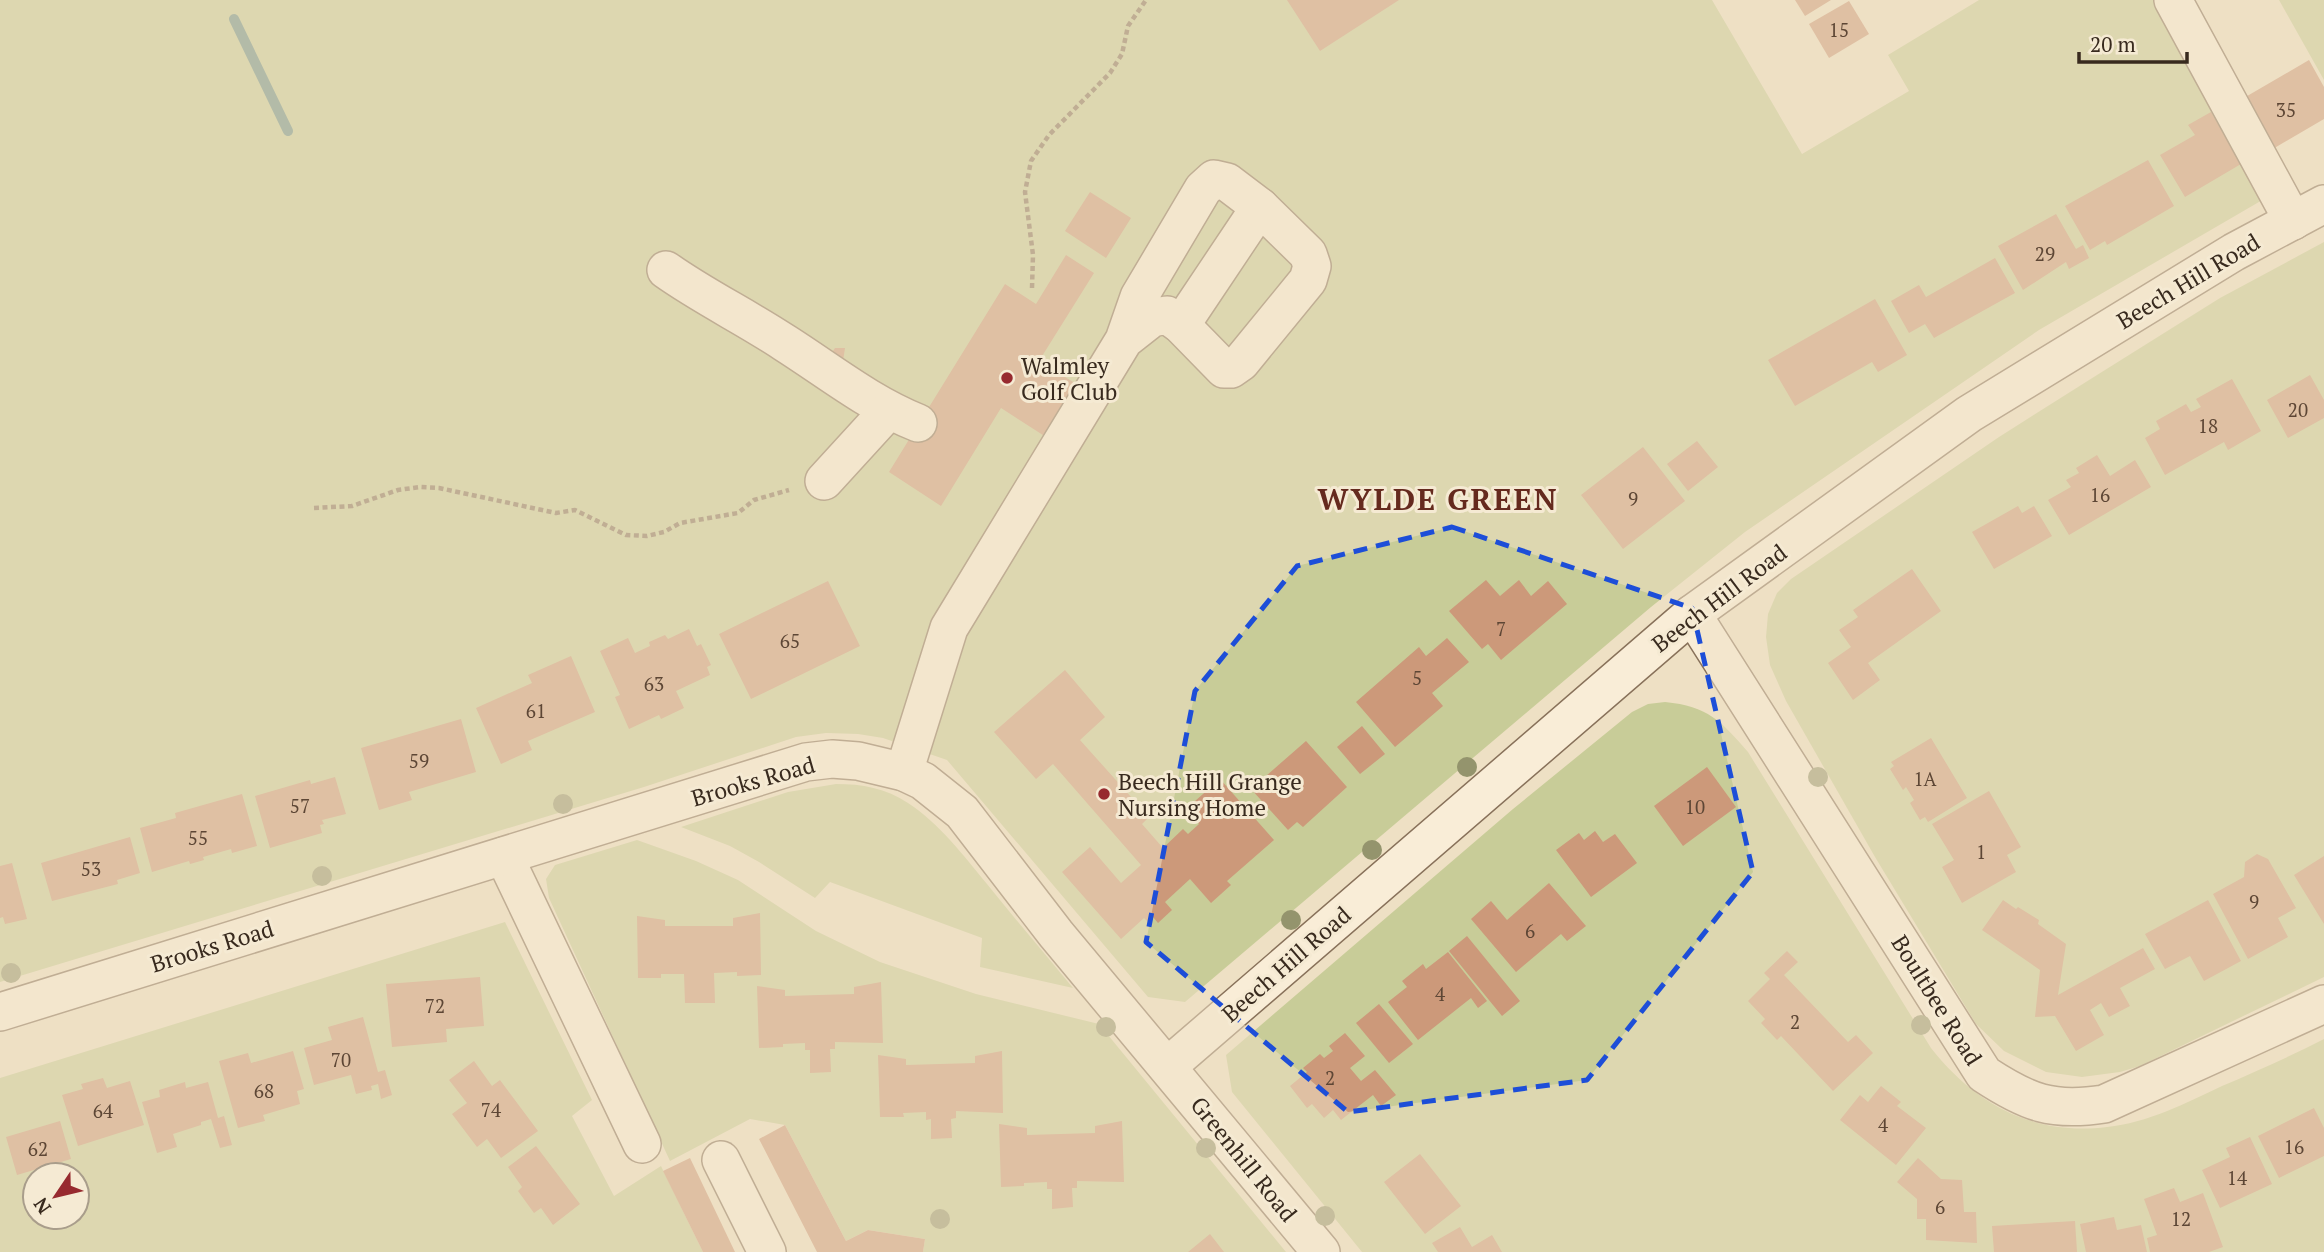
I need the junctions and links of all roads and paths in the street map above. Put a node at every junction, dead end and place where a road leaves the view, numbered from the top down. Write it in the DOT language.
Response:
graph roads {
  1 [pos="1146,0"];
  2 [pos="2173,0"];
  3 [pos="1260,207"];
  4 [pos="2308,212"];
  5 [pos="666,270"];
  6 [pos="1032,288"];
  7 [pos="1181,324"];
  8 [pos="1124,340"];
  9 [pos="824,481"];
  10 [pos="314,508"];
  11 [pos="1692,614"];
  12 [pos="904,772"];
  13 [pos="504,856"];
  14 [pos="2324,1003"];
  15 [pos="0,1012"];
  16 [pos="1168,1066"];
  17 [pos="642,1144"];
  18 [pos="721,1160"];
  19 [pos="767,1252"];
  20 [pos="1321,1252"];
  1 -- 6 [label="path"];
  2 -- 4 [label="street"];
  3 -- 7 [label="street"];
  3 -- 7 [label="street"];
  3 -- 8 [label="street"];
  4 -- 11 [label="street, Beech Hill Road"];
  5 -- 9 [label="street"];
  7 -- 8 [label="street"];
  8 -- 12 [label="street"];
  9 -- 10 [label="path"];
  11 -- 14 [label="street, Boultbee Road"];
  11 -- 16 [label="street, Beech Hill Road"];
  12 -- 13 [label="street, Brooks Road"];
  12 -- 16 [label="street, Brooks Road"];
  13 -- 15 [label="street, Brooks Road"];
  13 -- 17 [label="street"];
  16 -- 20 [label="street, Greenhill Road"];
  18 -- 19 [label="street"];
}
